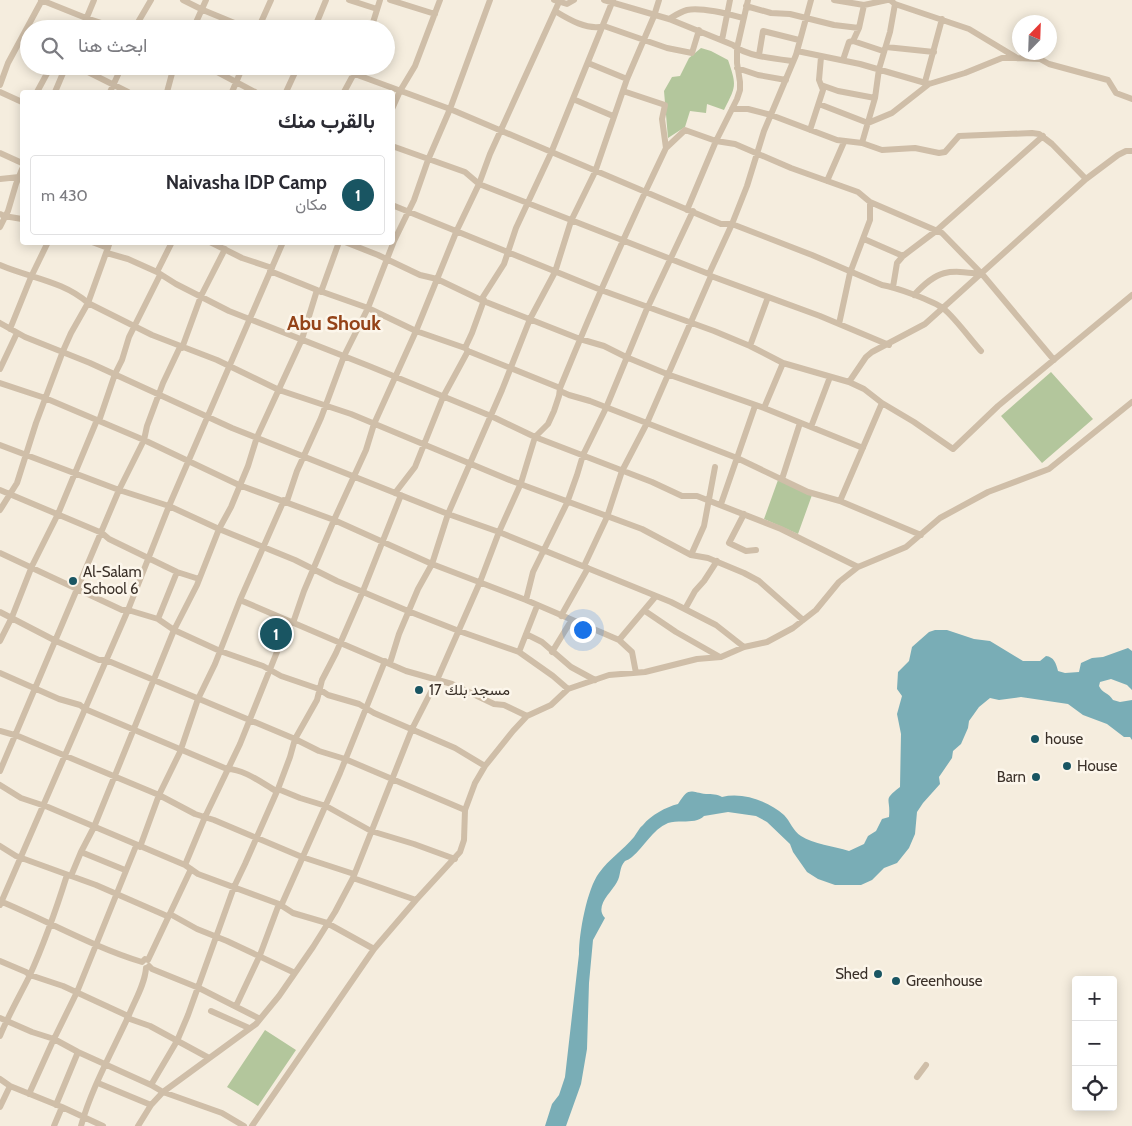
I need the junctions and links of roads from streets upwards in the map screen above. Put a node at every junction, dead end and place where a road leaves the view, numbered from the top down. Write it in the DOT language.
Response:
graph roads {
  1 [pos="42,0"];
  2 [pos="94,0"];
  3 [pos="150,0"];
  4 [pos="183,0"];
  5 [pos="206,0"];
  6 [pos="271,0"];
  7 [pos="326,0"];
  8 [pos="349,0"];
  9 [pos="380,0"];
  10 [pos="390,0"];
  11 [pos="440,0"];
  12 [pos="490,0"];
  13 [pos="574,0"];
  14 [pos="604,0"];
  15 [pos="659,0"];
  16 [pos="730,0"];
  17 [pos="812,0"];
  18 [pos="836,0"];
  19 [pos="556,1"];
  20 [pos="613,1"];
  21 [pos="891,1"];
  22 [pos="747,3"];
  23 [pos="864,5"];
  24 [pos="377,9"];
  25 [pos="203,10"];
  26 [pos="555,11"];
  27 [pos="435,14"];
  28 [pos="726,14"];
  29 [pos="654,16"];
  30 [pos="86,18"];
  31 [pos="743,18"];
  32 [pos="806,18"];
  33 [pos="668,19"];
  34 [pos="942,19"];
  35 [pos="31,20"];
  36 [pos="92,20"];
  37 [pos="139,20"];
  38 [pos="198,20"];
  39 [pos="228,20"];
  40 [pos="262,20"];
  41 [pos="318,20"];
  42 [pos="374,20"];
  43 [pos="604,26"];
  44 [pos="858,28"];
  45 [pos="699,30"];
  46 [pos="644,40"];
  47 [pos="722,40"];
  48 [pos="800,40"];
  49 [pos="20,41"];
  50 [pos="853,41"];
  51 [pos="737,48"];
  52 [pos="885,49"];
  53 [pos="797,51"];
  54 [pos="934,52"];
  55 [pos="759,55"];
  56 [pos="1012,55"];
  57 [pos="821,57"];
  58 [pos="1012,58"];
  59 [pos="843,60"];
  60 [pos="1042,60"];
  61 [pos="793,61"];
  62 [pos="588,63"];
  63 [pos="738,68"];
  64 [pos="879,70"];
  65 [pos="46,75"];
  66 [pos="62,75"];
  67 [pos="90,75"];
  68 [pos="118,75"];
  69 [pos="172,75"];
  70 [pos="223,75"];
  71 [pos="239,75"];
  72 [pos="294,75"];
  73 [pos="354,75"];
  74 [pos="627,79"];
  75 [pos="786,80"];
  76 [pos="236,82"];
  77 [pos="927,83"];
  78 [pos="0,85"];
  79 [pos="821,85"];
  80 [pos="111,89"];
  81 [pos="39,90"];
  82 [pos="55,90"];
  83 [pos="168,90"];
  84 [pos="233,90"];
  85 [pos="251,90"];
  86 [pos="287,90"];
  87 [pos="345,90"];
  88 [pos="400,91"];
  89 [pos="623,91"];
  90 [pos="0,92"];
  91 [pos="875,98"];
  92 [pos="573,99"];
  93 [pos="1132,99"];
  94 [pos="20,101"];
  95 [pos="395,102"];
  96 [pos="819,104"];
  97 [pos="450,109"];
  98 [pos="732,109"];
  99 [pos="770,115"];
  100 [pos="613,116"];
  101 [pos="868,123"];
  102 [pos="810,130"];
  103 [pos="501,131"];
  104 [pos="1043,136"];
  105 [pos="716,141"];
  106 [pos="844,142"];
  107 [pos="862,143"];
  108 [pos="395,147"];
  109 [pos="666,148"];
  110 [pos="1132,151"];
  111 [pos="0,153"];
  112 [pos="551,153"];
  113 [pos="757,153"];
  114 [pos="428,160"];
  115 [pos="20,162"];
  116 [pos="595,172"];
  117 [pos="19,177"];
  118 [pos="0,179"];
  119 [pos="1086,179"];
  120 [pos="827,180"];
  121 [pos="479,184"];
  122 [pos="645,191"];
  123 [pos="870,202"];
  124 [pos="527,203"];
  125 [pos="395,206"];
  126 [pos="690,210"];
  127 [pos="408,212"];
  128 [pos="2,215"];
  129 [pos="20,219"];
  130 [pos="572,221"];
  131 [pos="732,224"];
  132 [pos="0,227"];
  133 [pos="457,230"];
  134 [pos="936,231"];
  135 [pos="864,239"];
  136 [pos="622,240"];
  137 [pos="395,242"];
  138 [pos="46,245"];
  139 [pos="171,245"];
  140 [pos="282,245"];
  141 [pos="339,245"];
  142 [pos="352,245"];
  143 [pos="394,245"];
  144 [pos="224,247"];
  145 [pos="108,248"];
  146 [pos="508,252"];
  147 [pos="903,256"];
  148 [pos="387,260"];
  149 [pos="671,260"];
  150 [pos="0,265"];
  151 [pos="271,270"];
  152 [pos="555,272"];
  153 [pos="850,273"];
  154 [pos="159,274"];
  155 [pos="982,274"];
  156 [pos="710,275"];
  157 [pos="30,277"];
  158 [pos="437,279"];
  159 [pos="893,287"];
  160 [pos="601,290"];
  161 [pos="319,291"];
  162 [pos="914,295"];
  163 [pos="1132,295"];
  164 [pos="201,296"];
  165 [pos="768,297"];
  166 [pos="482,300"];
  167 [pos="88,303"];
  168 [pos="648,307"];
  169 [pos="368,308"];
  170 [pos="944,309"];
  171 [pos="250,319"];
  172 [pos="530,319"];
  173 [pos="0,323"];
  174 [pos="690,323"];
  175 [pos="839,324"];
  176 [pos="135,326"];
  177 [pos="10,329"];
  178 [pos="416,331"];
  179 [pos="17,333"];
  180 [pos="580,339"];
  181 [pos="302,340"];
  182 [pos="889,344"];
  183 [pos="750,346"];
  184 [pos="181,348"];
  185 [pos="466,350"];
  186 [pos="63,351"];
  187 [pos="981,351"];
  188 [pos="344,356"];
  189 [pos="626,357"];
  190 [pos="1054,360"];
  191 [pos="783,363"];
  192 [pos="230,367"];
  193 [pos="510,368"];
  194 [pos="0,369"];
  195 [pos="115,374"];
  196 [pos="667,374"];
  197 [pos="830,377"];
  198 [pos="395,378"];
  199 [pos="849,382"];
  200 [pos="0,383"];
  201 [pos="560,389"];
  202 [pos="280,390"];
  203 [pos="159,394"];
  204 [pos="443,397"];
  205 [pos="45,398"];
  206 [pos="1132,402"];
  207 [pos="882,404"];
  208 [pos="326,405"];
  209 [pos="755,406"];
  210 [pos="606,408"];
  211 [pos="764,408"];
  212 [pos="491,416"];
  213 [pos="208,418"];
  214 [pos="98,421"];
  215 [pos="647,423"];
  216 [pos="800,423"];
  217 [pos="374,424"];
  218 [pos="811,427"];
  219 [pos="257,437"];
  220 [pos="535,437"];
  221 [pos="144,440"];
  222 [pos="424,444"];
  223 [pos="0,445"];
  224 [pos="863,448"];
  225 [pos="26,455"];
  226 [pos="583,455"];
  227 [pos="303,456"];
  228 [pos="737,458"];
  229 [pos="190,461"];
  230 [pos="470,464"];
  231 [pos="715,466"];
  232 [pos="622,471"];
  233 [pos="75,472"];
  234 [pos="354,476"];
  235 [pos="782,479"];
  236 [pos="520,483"];
  237 [pos="239,484"];
  238 [pos="0,490"];
  239 [pos="119,490"];
  240 [pos="10,494"];
  241 [pos="398,494"];
  242 [pos="286,501"];
  243 [pos="709,501"];
  244 [pos="840,501"];
  245 [pos="567,503"];
  246 [pos="720,504"];
  247 [pos="169,506"];
  248 [pos="0,510"];
  249 [pos="58,514"];
  250 [pos="448,514"];
  251 [pos="744,514"];
  252 [pos="607,517"];
  253 [pos="334,520"];
  254 [pos="219,529"];
  255 [pos="499,532"];
  256 [pos="102,533"];
  257 [pos="921,535"];
  258 [pos="383,542"];
  259 [pos="264,547"];
  260 [pos="756,550"];
  261 [pos="544,552"];
  262 [pos="0,553"];
  263 [pos="691,555"];
  264 [pos="149,557"];
  265 [pos="717,562"];
  266 [pos="432,564"];
  267 [pos="32,566"];
  268 [pos="586,567"];
  269 [pos="858,568"];
  270 [pos="314,570"];
  271 [pos="177,572"];
  272 [pos="200,578"];
  273 [pos="480,582"];
  274 [pos="77,589"];
  275 [pos="363,591"];
  276 [pos="656,596"];
  277 [pos="240,600"];
  278 [pos="526,600"];
  279 [pos="537,606"];
  280 [pos="685,609"];
  281 [pos="128,610"];
  282 [pos="408,611"];
  283 [pos="645,611"];
  284 [pos="0,612"];
  285 [pos="561,616"];
  286 [pos="12,617"];
  287 [pos="158,619"];
  288 [pos="803,620"];
  289 [pos="571,621"];
  290 [pos="291,622"];
  291 [pos="174,630"];
  292 [pos="459,631"];
  293 [pos="526,634"];
  294 [pos="619,640"];
  295 [pos="0,641"];
  296 [pos="56,641"];
  297 [pos="341,642"];
  298 [pos="744,647"];
  299 [pos="220,652"];
  300 [pos="519,652"];
  301 [pos="552,652"];
  302 [pos="721,657"];
  303 [pos="106,660"];
  304 [pos="387,662"];
  305 [pos="270,670"];
  306 [pos="0,673"];
  307 [pos="636,673"];
  308 [pos="437,680"];
  309 [pos="595,680"];
  310 [pos="154,681"];
  311 [pos="35,687"];
  312 [pos="318,689"];
  313 [pos="568,689"];
  314 [pos="198,700"];
  315 [pos="367,708"];
  316 [pos="85,709"];
  317 [pos="527,716"];
  318 [pos="250,720"];
  319 [pos="133,729"];
  320 [pos="412,730"];
  321 [pos="0,731"];
  322 [pos="14,736"];
  323 [pos="295,739"];
  324 [pos="181,748"];
  325 [pos="64,757"];
  326 [pos="345,759"];
  327 [pos="486,766"];
  328 [pos="227,769"];
  329 [pos="0,771"];
  330 [pos="114,777"];
  331 [pos="393,780"];
  332 [pos="0,785"];
  333 [pos="277,790"];
  334 [pos="159,795"];
  335 [pos="44,806"];
  336 [pos="326,806"];
  337 [pos="465,810"];
  338 [pos="205,817"];
  339 [pos="94,827"];
  340 [pos="371,831"];
  341 [pos="257,838"];
  342 [pos="0,846"];
  343 [pos="138,846"];
  344 [pos="81,852"];
  345 [pos="20,856"];
  346 [pos="302,857"];
  347 [pos="455,859"];
  348 [pos="188,867"];
  349 [pos="125,870"];
  350 [pos="69,875"];
  351 [pos="354,876"];
  352 [pos="234,887"];
  353 [pos="116,893"];
  354 [pos="416,900"];
  355 [pos="0,903"];
  356 [pos="280,905"];
  357 [pos="168,915"];
  358 [pos="328,922"];
  359 [pos="52,924"];
  360 [pos="217,936"];
  361 [pos="96,945"];
  362 [pos="374,949"];
  363 [pos="260,955"];
  364 [pos="0,961"];
  365 [pos="146,964"];
  366 [pos="295,973"];
  367 [pos="30,975"];
  368 [pos="199,988"];
  369 [pos="76,992"];
  370 [pos="236,1006"];
  371 [pos="211,1011"];
  372 [pos="128,1017"];
  373 [pos="3,1019"];
  374 [pos="260,1019"];
  375 [pos="249,1028"];
  376 [pos="0,1036"];
  377 [pos="54,1039"];
  378 [pos="177,1041"];
  379 [pos="78,1052"];
  380 [pos="209,1058"];
  381 [pos="106,1064"];
  382 [pos="926,1065"];
  383 [pos="917,1077"];
  384 [pos="0,1079"];
  385 [pos="98,1083"];
  386 [pos="151,1084"];
  387 [pos="10,1086"];
  388 [pos="163,1092"];
  389 [pos="29,1094"];
  390 [pos="151,1105"];
  391 [pos="59,1106"];
  392 [pos="0,1107"];
  393 [pos="83,1117"];
  394 [pos="54,1126"];
  395 [pos="80,1126"];
  396 [pos="103,1126"];
  397 [pos="138,1126"];
  398 [pos="244,1126"];
  399 [pos="252,1126"];
  1 -- 30 [label="street"];
  1 -- 35 [label="street"];
  2 -- 30 [label="street"];
  3 -- 37 [label="street"];
  4 -- 25 [label="street"];
  5 -- 25 [label="street"];
  6 -- 40 [label="street"];
  7 -- 41 [label="street"];
  8 -- 24 [label="street"];
  9 -- 24 [label="street"];
  10 -- 27 [label="street"];
  11 -- 27 [label="street"];
  12 -- 97 [label="street"];
  13 -- 19 [label="street"];
  14 -- 20 [label="street"];
  15 -- 29 [label="street"];
  16 -- 28 [label="street"];
  17 -- 32 [label="street"];
  18 -- 23 [label="street"];
  19 -- 26 [label="street"];
  20 -- 29 [label="street"];
  20 -- 43 [label="street"];
  21 -- 23 [label="street"];
  21 -- 34 [label="street"];
  21 -- 52 [label="street"];
  22 -- 31 [label="street"];
  22 -- 32 [label="street"];
  23 -- 44 [label="street"];
  24 -- 42 [label="street"];
  25 -- 38 [label="street"];
  25 -- 39 [label="street"];
  26 -- 43 [label="street"];
  26 -- 103 [label="street"];
  27 -- 88 [label="street"];
  28 -- 31 [label="street"];
  28 -- 33 [label="street"];
  28 -- 47 [label="street"];
  29 -- 33 [label="street"];
  29 -- 46 [label="street"];
  30 -- 36 [label="street"];
  31 -- 51 [label="street"];
  32 -- 44 [label="street"];
  32 -- 48 [label="street"];
  33 -- 45 [label="street"];
  34 -- 54 [label="street"];
  34 -- 56 [label="street"];
  43 -- 46 [label="street"];
  43 -- 62 [label="street"];
  44 -- 50 [label="street"];
  45 -- 46 [label="street"];
  45 -- 47 [label="street"];
  46 -- 74 [label="street"];
  47 -- 51 [label="street"];
  48 -- 53 [label="street"];
  48 -- 55 [label="street"];
  49 -- 78 [label="street"];
  50 -- 52 [label="street"];
  50 -- 59 [label="street"];
  51 -- 55 [label="street"];
  51 -- 63 [label="street"];
  52 -- 54 [label="street"];
  52 -- 64 [label="street"];
  53 -- 57 [label="street"];
  53 -- 61 [label="street"];
  54 -- 77 [label="street"];
  55 -- 61 [label="street"];
  57 -- 59 [label="street"];
  57 -- 79 [label="street"];
  58 -- 77 [label="street"];
  59 -- 64 [label="street"];
  60 -- 93 [label="street"];
  61 -- 75 [label="street"];
  62 -- 74 [label="street"];
  62 -- 92 [label="street"];
  63 -- 75 [label="street"];
  63 -- 98 [label="street"];
  64 -- 77 [label="street"];
  64 -- 91 [label="street"];
  65 -- 81 [label="street"];
  66 -- 82 [label="street"];
  67 -- 80 [label="street"];
  68 -- 80 [label="street"];
  69 -- 83 [label="street"];
  70 -- 76 [label="street"];
  71 -- 76 [label="street"];
  72 -- 86 [label="street"];
  73 -- 87 [label="street"];
  73 -- 88 [label="street"];
  74 -- 89 [label="street"];
  75 -- 99 [label="street"];
  76 -- 84 [label="street"];
  76 -- 85 [label="street"];
  77 -- 101 [label="street"];
  79 -- 91 [label="street"];
  79 -- 96 [label="street"];
  88 -- 95 [label="street"];
  88 -- 97 [label="street"];
  89 -- 100 [label="street"];
  89 -- 109 [label="street"];
  90 -- 94 [label="street"];
  91 -- 101 [label="street"];
  92 -- 100 [label="street"];
  92 -- 112 [label="street"];
  96 -- 101 [label="street"];
  96 -- 102 [label="street"];
  97 -- 103 [label="street"];
  97 -- 114 [label="street"];
  98 -- 99 [label="street"];
  98 -- 105 [label="street"];
  99 -- 102 [label="street"];
  99 -- 113 [label="street"];
  100 -- 116 [label="street"];
  101 -- 107 [label="street"];
  102 -- 106 [label="street"];
  103 -- 112 [label="street"];
  103 -- 121 [label="street"];
  104 -- 107 [label="street"];
  104 -- 119 [label="street"];
  104 -- 134 [label="street"];
  105 -- 109 [label="street"];
  105 -- 113 [label="street"];
  105 -- 126 [label="street"];
  106 -- 107 [label="street"];
  106 -- 120 [label="street"];
  108 -- 114 [label="street"];
  109 -- 122 [label="street"];
  110 -- 119 [label="street"];
  111 -- 115 [label="street"];
  112 -- 116 [label="street"];
  112 -- 124 [label="street"];
  113 -- 120 [label="street"];
  113 -- 131 [label="street"];
  114 -- 121 [label="street"];
  114 -- 127 [label="street"];
  116 -- 122 [label="street"];
  116 -- 130 [label="street"];
  117 -- 118 [label="street"];
  117 -- 128 [label="street"];
  119 -- 155 [label="street"];
  120 -- 123 [label="street"];
  121 -- 124 [label="street"];
  121 -- 133 [label="street"];
  122 -- 126 [label="street"];
  122 -- 136 [label="street"];
  123 -- 134 [label="street"];
  123 -- 135 [label="street"];
  124 -- 130 [label="street"];
  124 -- 146 [label="street"];
  125 -- 127 [label="street"];
  126 -- 131 [label="street"];
  126 -- 149 [label="street"];
  127 -- 133 [label="street"];
  127 -- 137 [label="street"];
  128 -- 129 [label="street"];
  128 -- 132 [label="street"];
  130 -- 136 [label="street"];
  130 -- 152 [label="street"];
  131 -- 153 [label="street"];
  131 -- 156 [label="street"];
  133 -- 146 [label="street"];
  133 -- 158 [label="street"];
  134 -- 147 [label="street"];
  134 -- 155 [label="street"];
  135 -- 147 [label="street"];
  135 -- 153 [label="street"];
  136 -- 149 [label="street"];
  136 -- 160 [label="street"];
  138 -- 157 [label="street"];
  139 -- 154 [label="street"];
  140 -- 151 [label="street"];
  141 -- 161 [label="street"];
  142 -- 148 [label="street"];
  143 -- 148 [label="street"];
  144 -- 151 [label="street"];
  144 -- 164 [label="street"];
  145 -- 154 [label="street"];
  145 -- 167 [label="street"];
  146 -- 152 [label="street"];
  146 -- 166 [label="street"];
  147 -- 159 [label="street"];
  148 -- 158 [label="street"];
  148 -- 169 [label="street"];
  149 -- 156 [label="street"];
  149 -- 168 [label="street"];
  150 -- 157 [label="street"];
  151 -- 161 [label="street"];
  151 -- 171 [label="street"];
  152 -- 160 [label="street"];
  152 -- 172 [label="street"];
  153 -- 159 [label="street"];
  153 -- 175 [label="street"];
  154 -- 164 [label="street"];
  154 -- 176 [label="street"];
  155 -- 162 [label="street"];
  155 -- 170 [label="street"];
  155 -- 190 [label="street"];
  156 -- 165 [label="street"];
  156 -- 174 [label="street"];
  157 -- 167 [label="street"];
  157 -- 177 [label="street"];
  158 -- 166 [label="street"];
  158 -- 178 [label="street"];
  159 -- 162 [label="street"];
  160 -- 168 [label="street"];
  160 -- 180 [label="street"];
  161 -- 169 [label="street"];
  161 -- 181 [label="street"];
  162 -- 170 [label="street"];
  163 -- 190 [label="street"];
  164 -- 171 [label="street"];
  164 -- 184 [label="street"];
  165 -- 175 [label="street"];
  165 -- 183 [label="street"];
  166 -- 172 [label="street"];
  166 -- 185 [label="street"];
  167 -- 176 [label="street"];
  167 -- 186 [label="street"];
  168 -- 174 [label="street"];
  168 -- 189 [label="street"];
  169 -- 178 [label="street"];
  169 -- 188 [label="street"];
  170 -- 182 [label="street"];
  170 -- 187 [label="street"];
  171 -- 181 [label="street"];
  171 -- 192 [label="street"];
  172 -- 180 [label="street"];
  172 -- 193 [label="street"];
  173 -- 177 [label="street"];
  174 -- 183 [label="street"];
  174 -- 196 [label="street"];
  175 -- 182 [label="street"];
  176 -- 184 [label="street"];
  176 -- 195 [label="street"];
  177 -- 179 [label="street"];
  178 -- 185 [label="street"];
  178 -- 198 [label="street"];
  179 -- 186 [label="street"];
  179 -- 194 [label="street"];
  180 -- 189 [label="street"];
  180 -- 201 [label="street"];
  181 -- 188 [label="street"];
  181 -- 202 [label="street"];
  182 -- 199 [label="street"];
  183 -- 191 [label="street"];
  184 -- 192 [label="street"];
  184 -- 203 [label="street"];
  185 -- 193 [label="street"];
  185 -- 204 [label="street"];
  186 -- 195 [label="street"];
  186 -- 205 [label="street"];
  188 -- 198 [label="street"];
  188 -- 208 [label="street"];
  189 -- 196 [label="street"];
  189 -- 210 [label="street"];
  190 -- 207 [label="street"];
  191 -- 197 [label="street"];
  191 -- 211 [label="street"];
  192 -- 202 [label="street"];
  192 -- 213 [label="street"];
  193 -- 201 [label="street"];
  193 -- 212 [label="street"];
  195 -- 203 [label="street"];
  195 -- 214 [label="street"];
  196 -- 209 [label="street"];
  196 -- 215 [label="street"];
  197 -- 199 [label="street"];
  197 -- 218 [label="street"];
  198 -- 204 [label="street"];
  198 -- 217 [label="street"];
  199 -- 207 [label="street"];
  200 -- 205 [label="street"];
  201 -- 210 [label="street"];
  201 -- 220 [label="street"];
  202 -- 208 [label="street"];
  202 -- 219 [label="street"];
  203 -- 213 [label="street"];
  203 -- 221 [label="street"];
  204 -- 212 [label="street"];
  204 -- 222 [label="street"];
  205 -- 214 [label="street"];
  205 -- 225 [label="street"];
  206 -- 257 [label="street"];
  207 -- 224 [label="street"];
  208 -- 217 [label="street"];
  208 -- 227 [label="street"];
  209 -- 211 [label="street"];
  209 -- 228 [label="street"];
  210 -- 215 [label="street"];
  210 -- 226 [label="street"];
  211 -- 216 [label="street"];
  212 -- 220 [label="street"];
  212 -- 230 [label="street"];
  213 -- 219 [label="street"];
  213 -- 229 [label="street"];
  214 -- 221 [label="street"];
  214 -- 233 [label="street"];
  215 -- 228 [label="street"];
  215 -- 232 [label="street"];
  216 -- 218 [label="street"];
  216 -- 235 [label="street"];
  217 -- 222 [label="street"];
  217 -- 234 [label="street"];
  218 -- 224 [label="street"];
  219 -- 227 [label="street"];
  219 -- 237 [label="street"];
  220 -- 226 [label="street"];
  220 -- 236 [label="street"];
  221 -- 229 [label="street"];
  221 -- 239 [label="street"];
  222 -- 230 [label="street"];
  222 -- 241 [label="street"];
  223 -- 225 [label="street"];
  224 -- 244 [label="street"];
  225 -- 233 [label="street"];
  225 -- 240 [label="street"];
  226 -- 232 [label="street"];
  226 -- 245 [label="street"];
  227 -- 234 [label="street"];
  227 -- 242 [label="street"];
  228 -- 235 [label="street"];
  228 -- 246 [label="street"];
  229 -- 237 [label="street"];
  229 -- 247 [label="street"];
  230 -- 236 [label="street"];
  230 -- 250 [label="street"];
  231 -- 243 [label="street"];
  232 -- 243 [label="street"];
  232 -- 252 [label="street"];
  233 -- 239 [label="street"];
  233 -- 249 [label="street"];
  234 -- 241 [label="street"];
  234 -- 253 [label="street"];
  235 -- 244 [label="street"];
  236 -- 245 [label="street"];
  236 -- 255 [label="street"];
  237 -- 242 [label="street"];
  237 -- 254 [label="street"];
  238 -- 240 [label="street"];
  239 -- 247 [label="street"];
  239 -- 256 [label="street"];
  240 -- 248 [label="street"];
  240 -- 249 [label="street"];
  241 -- 250 [label="street"];
  241 -- 258 [label="street"];
  242 -- 253 [label="street"];
  242 -- 259 [label="street"];
  243 -- 246 [label="street"];
  243 -- 263 [label="street"];
  244 -- 257 [label="street"];
  245 -- 252 [label="street"];
  245 -- 261 [label="street"];
  246 -- 251 [label="street"];
  247 -- 254 [label="street"];
  247 -- 264 [label="street"];
  249 -- 256 [label="street"];
  249 -- 267 [label="street"];
  250 -- 255 [label="street"];
  250 -- 266 [label="street"];
  251 -- 260 [label="street"];
  251 -- 269 [label="street"];
  252 -- 263 [label="street"];
  252 -- 268 [label="street"];
  253 -- 258 [label="street"];
  253 -- 270 [label="street"];
  254 -- 259 [label="street"];
  254 -- 272 [label="street"];
  255 -- 261 [label="street"];
  255 -- 273 [label="street"];
  256 -- 264 [label="street"];
  256 -- 274 [label="street"];
  257 -- 269 [label="street"];
  258 -- 266 [label="street"];
  258 -- 275 [label="street"];
  259 -- 270 [label="street"];
  259 -- 277 [label="street"];
  261 -- 268 [label="street"];
  261 -- 278 [label="street"];
  262 -- 267 [label="street"];
  263 -- 265 [label="street"];
  264 -- 271 [label="street"];
  264 -- 281 [label="street"];
  265 -- 280 [label="street"];
  265 -- 288 [label="street"];
  266 -- 273 [label="street"];
  266 -- 282 [label="street"];
  267 -- 274 [label="street"];
  267 -- 286 [label="street"];
  268 -- 276 [label="street"];
  268 -- 285 [label="street"];
  269 -- 288 [label="street"];
  270 -- 275 [label="street"];
  270 -- 290 [label="street"];
  271 -- 272 [label="street"];
  271 -- 287 [label="street"];
  272 -- 291 [label="street"];
  273 -- 278 [label="street"];
  273 -- 292 [label="street"];
  274 -- 281 [label="street"];
  274 -- 296 [label="street"];
  275 -- 282 [label="street"];
  275 -- 297 [label="street"];
  276 -- 280 [label="street"];
  276 -- 283 [label="street"];
  277 -- 290 [label="street"];
  277 -- 299 [label="street"];
  278 -- 279 [label="street"];
  279 -- 285 [label="street"];
  279 -- 293 [label="street"];
  280 -- 298 [label="street"];
  281 -- 287 [label="street"];
  281 -- 303 [label="street"];
  282 -- 292 [label="street"];
  282 -- 304 [label="street"];
  283 -- 294 [label="street"];
  283 -- 302 [label="street"];
  284 -- 286 [label="street"];
  285 -- 289 [label="street"];
  286 -- 295 [label="street"];
  286 -- 296 [label="street"];
  287 -- 291 [label="street"];
  288 -- 298 [label="street"];
  289 -- 294 [label="street"];
  289 -- 301 [label="street"];
  290 -- 297 [label="street"];
  290 -- 305 [label="street"];
  291 -- 299 [label="street"];
  291 -- 310 [label="street"];
  292 -- 300 [label="street"];
  292 -- 308 [label="street"];
  293 -- 300 [label="street"];
  293 -- 301 [label="street"];
  294 -- 307 [label="street"];
  296 -- 303 [label="street"];
  296 -- 311 [label="street"];
  297 -- 304 [label="street"];
  297 -- 312 [label="street"];
  298 -- 302 [label="street"];
  299 -- 305 [label="street"];
  299 -- 314 [label="street"];
  300 -- 313 [label="street"];
  301 -- 309 [label="street"];
  302 -- 307 [label="street"];
  303 -- 310 [label="street"];
  303 -- 316 [label="street"];
  304 -- 308 [label="street"];
  304 -- 315 [label="street"];
  305 -- 312 [label="street"];
  305 -- 318 [label="street"];
  306 -- 311 [label="street"];
  307 -- 309 [label="street"];
  308 -- 317 [label="street"];
  308 -- 320 [label="street"];
  309 -- 313 [label="street"];
  310 -- 314 [label="street"];
  310 -- 319 [label="street"];
  311 -- 316 [label="street"];
  311 -- 322 [label="street"];
  312 -- 315 [label="street"];
  312 -- 323 [label="street"];
  313 -- 317 [label="street"];
  314 -- 318 [label="street"];
  314 -- 324 [label="street"];
  315 -- 320 [label="street"];
  315 -- 326 [label="street"];
  316 -- 319 [label="street"];
  316 -- 325 [label="street"];
  317 -- 327 [label="street"];
  318 -- 323 [label="street"];
  318 -- 328 [label="street"];
  319 -- 324 [label="street"];
  319 -- 330 [label="street"];
  320 -- 327 [label="street"];
  320 -- 331 [label="street"];
  321 -- 322 [label="street"];
  322 -- 325 [label="street"];
  322 -- 329 [label="street"];
  323 -- 326 [label="street"];
  323 -- 333 [label="street"];
  324 -- 328 [label="street"];
  324 -- 334 [label="street"];
  325 -- 330 [label="street"];
  325 -- 335 [label="street"];
  326 -- 331 [label="street"];
  326 -- 336 [label="street"];
  327 -- 337 [label="street"];
  328 -- 333 [label="street"];
  328 -- 338 [label="street"];
  330 -- 334 [label="street"];
  330 -- 339 [label="street"];
  331 -- 337 [label="street"];
  331 -- 340 [label="street"];
  332 -- 335 [label="street"];
  333 -- 336 [label="street"];
  333 -- 341 [label="street"];
  334 -- 338 [label="street"];
  334 -- 343 [label="street"];
  335 -- 339 [label="street"];
  335 -- 345 [label="street"];
  336 -- 340 [label="street"];
  336 -- 346 [label="street"];
  337 -- 347 [label="street"];
  338 -- 341 [label="street"];
  338 -- 348 [label="street"];
  339 -- 343 [label="street"];
  339 -- 344 [label="street"];
  340 -- 347 [label="street"];
  340 -- 351 [label="street"];
  341 -- 346 [label="street"];
  341 -- 352 [label="street"];
  342 -- 345 [label="street"];
  343 -- 348 [label="street"];
  343 -- 349 [label="street"];
  344 -- 349 [label="street"];
  344 -- 350 [label="street"];
  345 -- 350 [label="street"];
  345 -- 355 [label="street"];
  346 -- 351 [label="street"];
  346 -- 356 [label="street"];
  347 -- 354 [label="street"];
  348 -- 352 [label="street"];
  348 -- 357 [label="street"];
  349 -- 353 [label="street"];
  350 -- 353 [label="street"];
  350 -- 359 [label="street"];
  351 -- 354 [label="street"];
  351 -- 358 [label="street"];
  352 -- 356 [label="street"];
  352 -- 360 [label="street"];
  353 -- 357 [label="street"];
  353 -- 361 [label="street"];
  354 -- 362 [label="street"];
  355 -- 359 [label="street"];
  356 -- 358 [label="street"];
  356 -- 363 [label="street"];
  357 -- 360 [label="street"];
  357 -- 365 [label="street"];
  358 -- 362 [label="street"];
  358 -- 366 [label="street"];
  359 -- 361 [label="street"];
  359 -- 367 [label="street"];
  360 -- 363 [label="street"];
  360 -- 368 [label="street"];
  361 -- 365 [label="street"];
  361 -- 369 [label="street"];
  362 -- 399 [label="street"];
  363 -- 366 [label="street"];
  363 -- 370 [label="street"];
  364 -- 367 [label="street"];
  365 -- 368 [label="street"];
  365 -- 372 [label="street"];
  366 -- 374 [label="street"];
  367 -- 369 [label="street"];
  367 -- 373 [label="street"];
  368 -- 370 [label="street"];
  368 -- 378 [label="street"];
  369 -- 372 [label="street"];
  369 -- 377 [label="street"];
  370 -- 374 [label="street"];
  371 -- 375 [label="street"];
  372 -- 378 [label="street"];
  372 -- 381 [label="street"];
  373 -- 376 [label="street"];
  373 -- 377 [label="street"];
  374 -- 375 [label="street"];
  375 -- 380 [label="street"];
  377 -- 379 [label="street"];
  377 -- 389 [label="street"];
  378 -- 380 [label="street"];
  378 -- 386 [label="street"];
  379 -- 381 [label="street"];
  379 -- 391 [label="street"];
  380 -- 388 [label="street"];
  381 -- 385 [label="street"];
  381 -- 386 [label="street"];
  382 -- 383 [label="street"];
  384 -- 387 [label="street"];
  385 -- 390 [label="street"];
  385 -- 393 [label="street"];
  386 -- 388 [label="street"];
  387 -- 389 [label="street"];
  387 -- 392 [label="street"];
  388 -- 390 [label="street"];
  388 -- 398 [label="street"];
  389 -- 391 [label="street"];
  390 -- 397 [label="street"];
  391 -- 393 [label="street"];
  391 -- 394 [label="street"];
  393 -- 395 [label="street"];
  393 -- 396 [label="street"];
}
